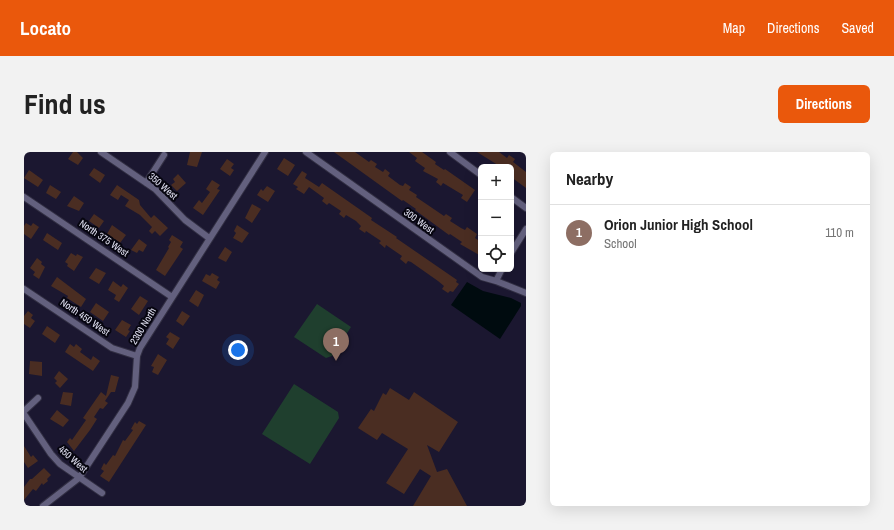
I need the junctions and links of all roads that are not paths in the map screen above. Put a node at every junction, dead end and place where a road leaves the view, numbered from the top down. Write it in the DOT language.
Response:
graph roads {
  1 [pos="101,152"];
  2 [pos="265,152"];
  3 [pos="306,152"];
  4 [pos="450,152"];
  5 [pos="314,154"];
  6 [pos="164,155"];
  7 [pos="478,173"];
  8 [pos="146,183"];
  9 [pos="24,197"];
  10 [pos="514,199"];
  11 [pos="526,208"];
  12 [pos="526,229"];
  13 [pos="209,238"];
  14 [pos="514,248"];
  15 [pos="500,272"];
  16 [pos="496,281"];
  17 [pos="24,289"];
  18 [pos="526,293"];
  19 [pos="172,297"];
  20 [pos="137,356"];
  21 [pos="38,398"];
  22 [pos="24,413"];
  23 [pos="79,478"];
  24 [pos="102,493"];
  25 [pos="43,506"];
  1 -- 8 [label="street, 350 West"];
  2 -- 13 [label="street, 2300 North"];
  3 -- 5 [label="street, 300 West"];
  4 -- 7 [label="street"];
  5 -- 16 [label="street, 300 West"];
  6 -- 8 [label="street"];
  8 -- 13 [label="street, 350 West"];
  9 -- 19 [label="street, North 375 West"];
  10 -- 11 [label="street"];
  12 -- 14 [label="street"];
  13 -- 19 [label="street, 2300 North"];
  15 -- 16 [label="street"];
  16 -- 18 [label="street, 300 West"];
  17 -- 20 [label="street, North 450 West"];
  19 -- 20 [label="street, 2300 North"];
  20 -- 23 [label="street, 2300 North"];
  21 -- 22 [label="street"];
  22 -- 23 [label="street, 450 West"];
  23 -- 24 [label="street, 450 West"];
  23 -- 25 [label="street, 2300 North"];
}
